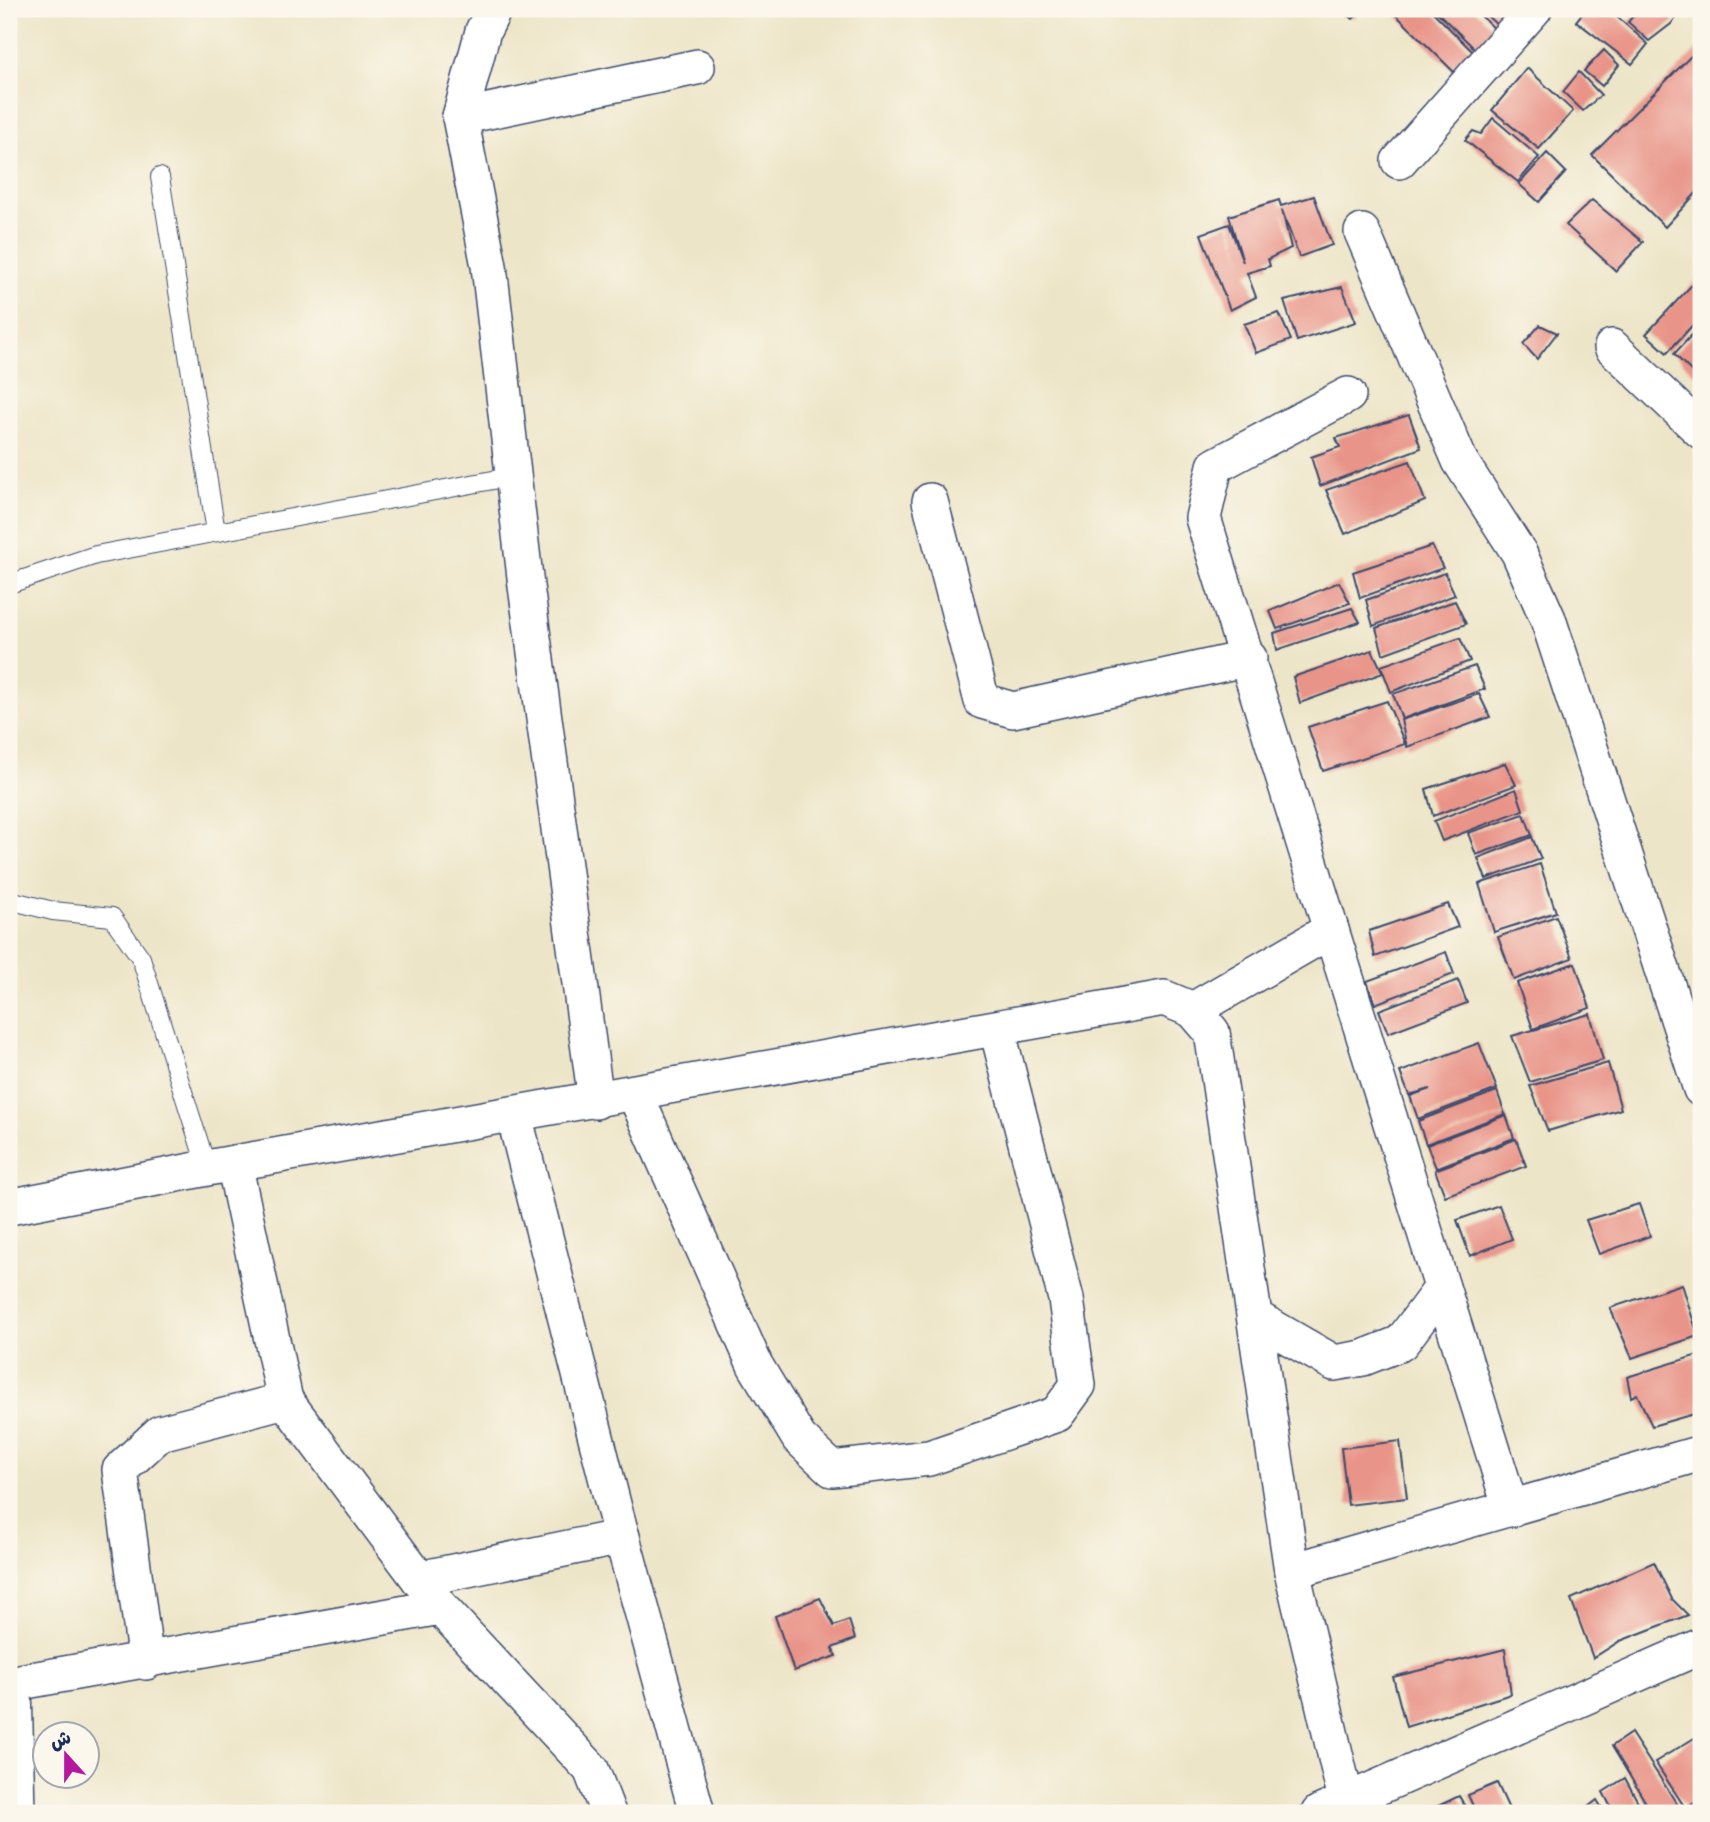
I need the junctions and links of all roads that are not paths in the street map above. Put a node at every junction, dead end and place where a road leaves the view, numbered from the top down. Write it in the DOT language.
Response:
graph roads {
  1 [pos="494,9"];
  2 [pos="1534,9"];
  3 [pos="697,67"];
  4 [pos="460,117"];
  5 [pos="1398,161"];
  6 [pos="160,177"];
  7 [pos="1362,232"];
  8 [pos="1612,347"];
  9 [pos="1348,395"];
  10 [pos="1701,431"];
  11 [pos="514,476"];
  12 [pos="930,501"];
  13 [pos="216,532"];
  14 [pos="9,584"];
  15 [pos="1249,658"];
  16 [pos="9,900"];
  17 [pos="1331,930"];
  18 [pos="1193,1010"];
  19 [pos="997,1029"];
  20 [pos="1701,1089"];
  21 [pos="635,1094"];
  22 [pos="596,1101"];
  23 [pos="514,1115"];
  24 [pos="221,1166"];
  25 [pos="9,1207"];
  26 [pos="1442,1288"];
  27 [pos="1256,1318"];
  28 [pos="285,1400"];
  29 [pos="1701,1453"];
  30 [pos="1511,1509"];
  31 [pos="622,1537"];
  32 [pos="1292,1571"];
  33 [pos="419,1579"];
  34 [pos="440,1607"];
  35 [pos="1701,1647"];
  36 [pos="146,1662"];
  37 [pos="11,1684"];
  38 [pos="1337,1810"];
  39 [pos="17,1813"];
  40 [pos="608,1813"];
  41 [pos="697,1813"];
  1 -- 4 [label="street"];
  2 -- 5 [label="street"];
  3 -- 4 [label="street"];
  4 -- 11 [label="street"];
  6 -- 13 [label="lane"];
  7 -- 20 [label="street"];
  8 -- 10 [label="street"];
  9 -- 15 [label="street"];
  11 -- 13 [label="lane"];
  11 -- 22 [label="street"];
  12 -- 15 [label="street"];
  13 -- 14 [label="lane"];
  15 -- 17 [label="street"];
  16 -- 24 [label="lane"];
  17 -- 18 [label="street"];
  17 -- 26 [label="street"];
  18 -- 19 [label="street"];
  18 -- 27 [label="street"];
  19 -- 21 [label="street"];
  19 -- 21 [label="street"];
  21 -- 22 [label="street"];
  22 -- 23 [label="street"];
  23 -- 24 [label="street"];
  23 -- 31 [label="street"];
  24 -- 25 [label="street"];
  24 -- 28 [label="street"];
  26 -- 27 [label="street"];
  26 -- 30 [label="street"];
  27 -- 32 [label="street"];
  28 -- 33 [label="street"];
  28 -- 36 [label="street"];
  29 -- 30 [label="street"];
  30 -- 32 [label="street"];
  31 -- 33 [label="street"];
  31 -- 41 [label="street"];
  32 -- 38 [label="street"];
  33 -- 34 [label="street"];
  34 -- 36 [label="street"];
  34 -- 40 [label="street"];
  35 -- 38 [label="street"];
  36 -- 37 [label="street"];
  37 -- 39 [label="street"];
}
